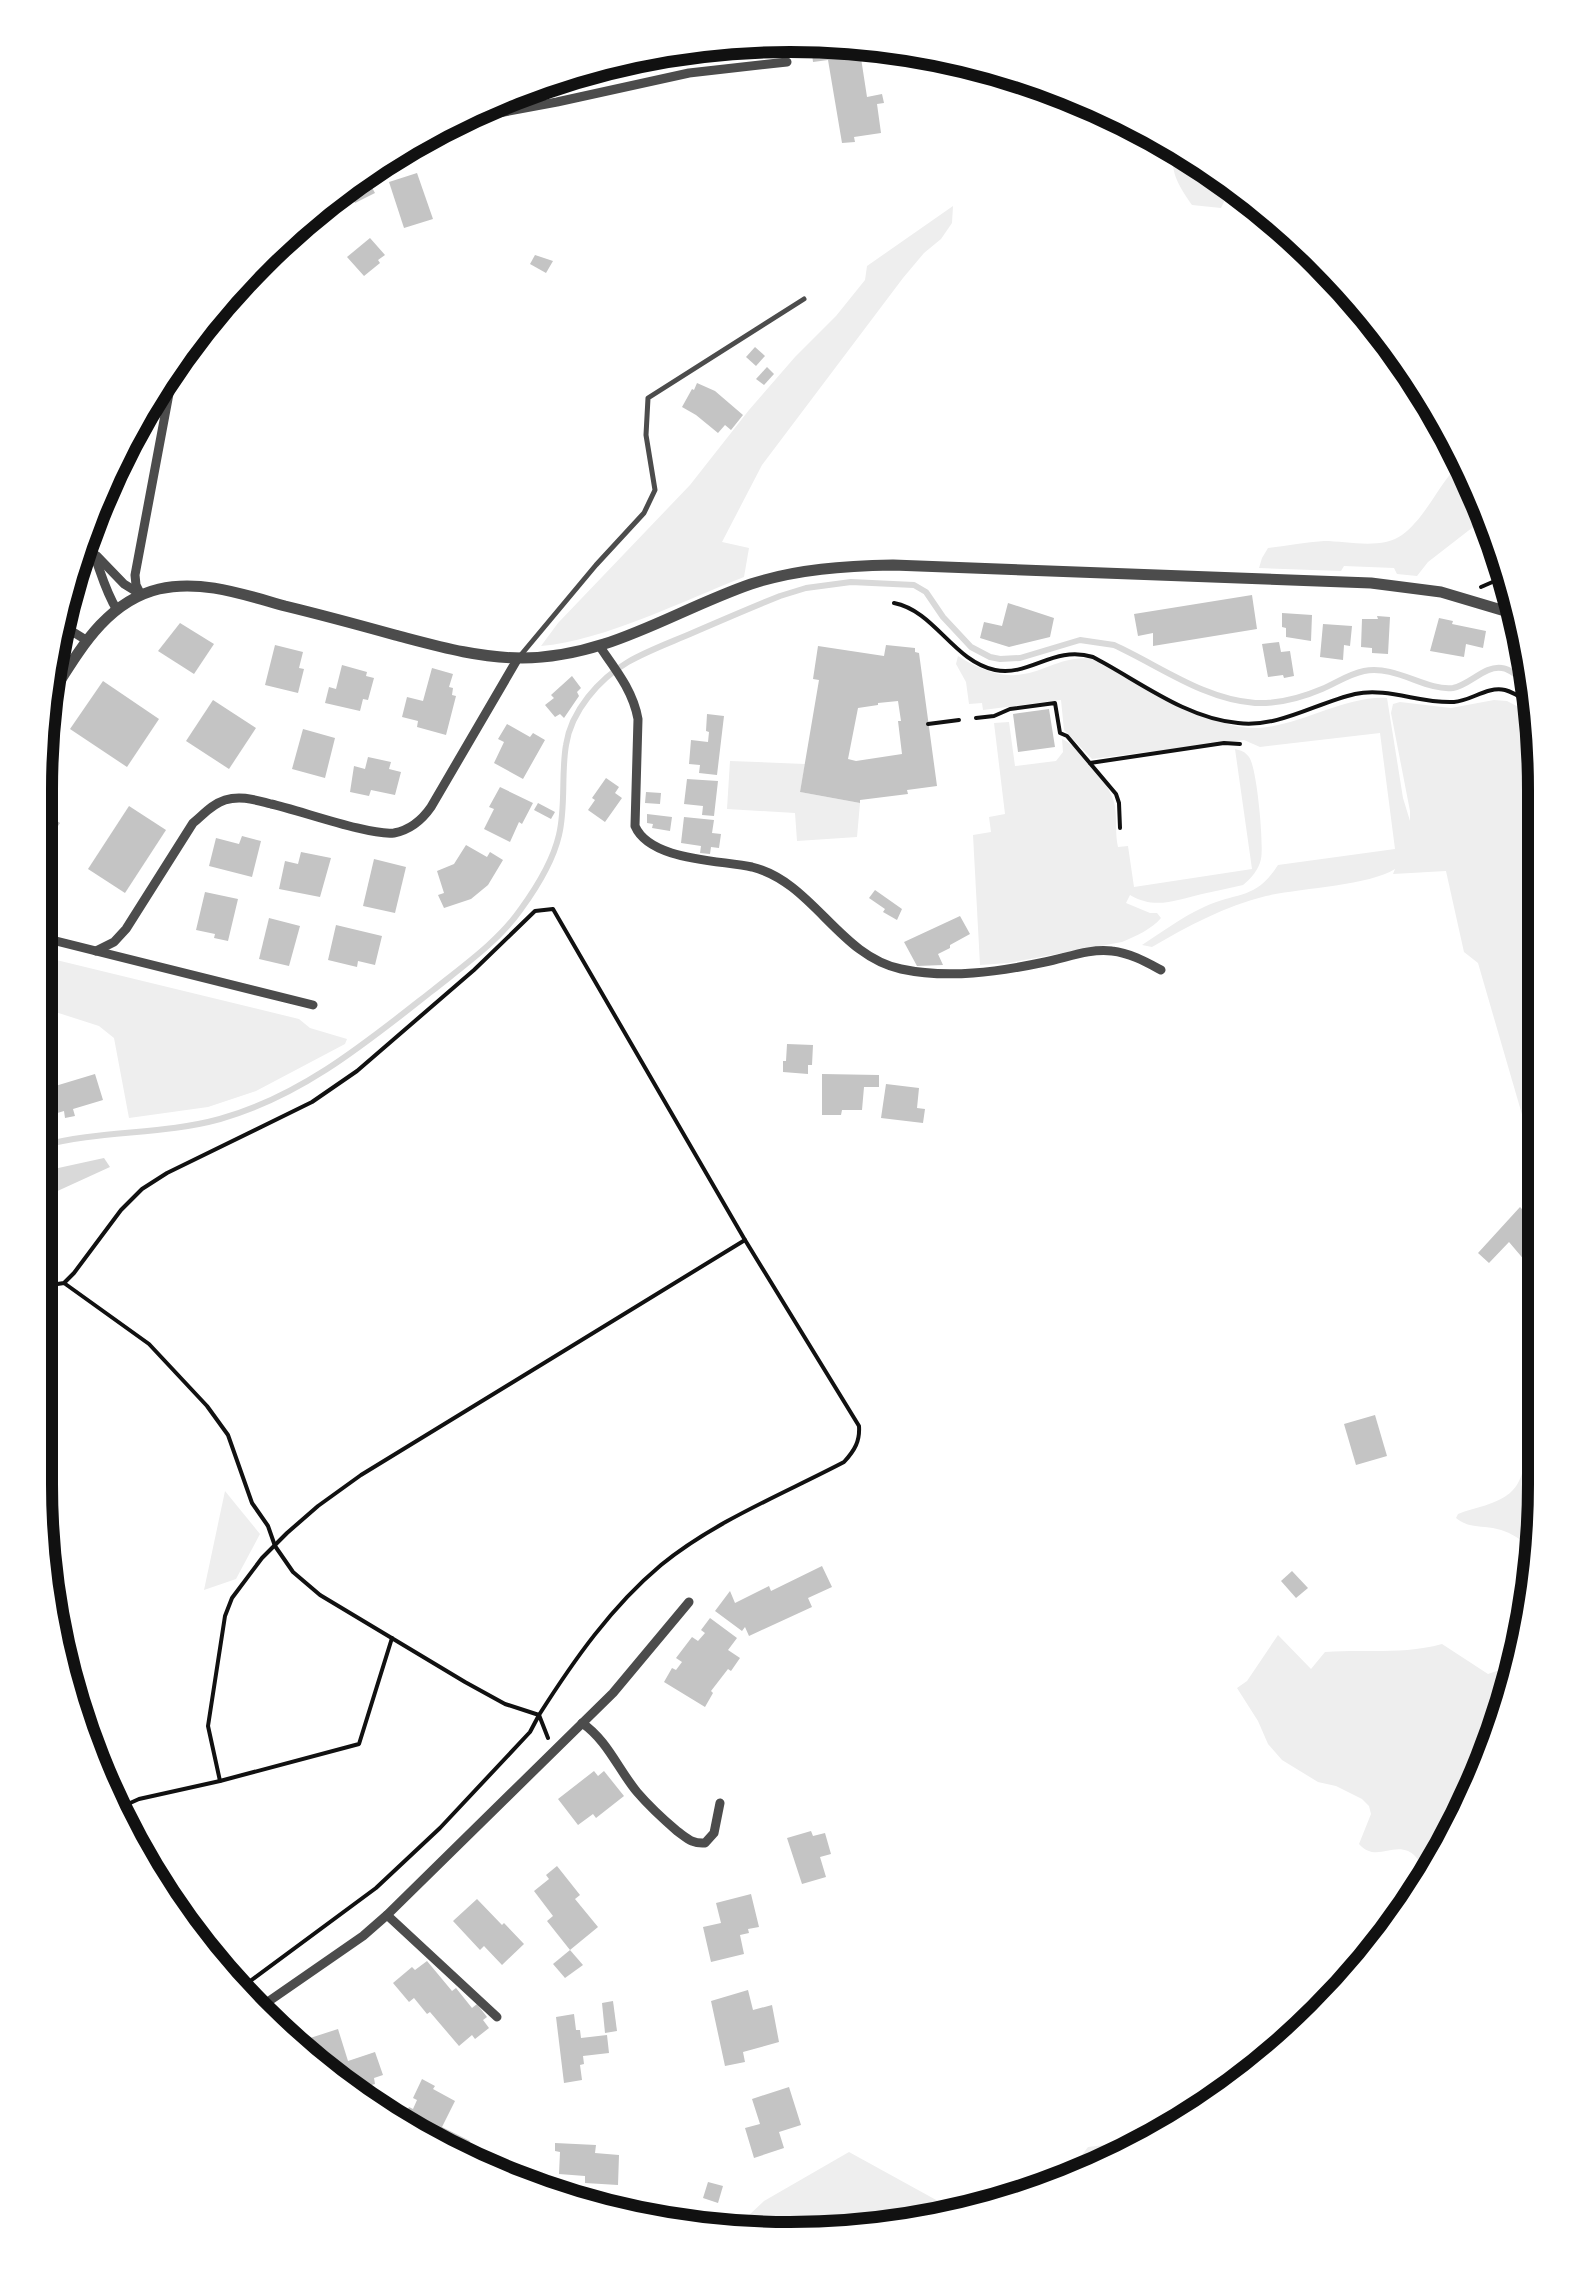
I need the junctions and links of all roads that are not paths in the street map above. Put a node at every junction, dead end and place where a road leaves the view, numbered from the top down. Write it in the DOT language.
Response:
graph roads {
  1 [pos="787,62"];
  2 [pos="499,113"];
  3 [pos="804,299"];
  4 [pos="169,392"];
  5 [pos="93,550"];
  6 [pos="95,554"];
  7 [pos="141,595"];
  8 [pos="117,610"];
  9 [pos="1505,611"];
  10 [pos="71,630"];
  11 [pos="86,640"];
  12 [pos="600,647"];
  13 [pos="518,658"];
  14 [pos="62,678"];
  15 [pos="52,940"];
  16 [pos="96,951"];
  17 [pos="1161,970"];
  18 [pos="313,1005"];
  19 [pos="689,1602"];
  20 [pos="582,1724"];
  21 [pos="720,1802"];
  22 [pos="388,1915"];
  23 [pos="267,2003"];
  24 [pos="497,2018"];
  1 -- 2 [label="street"];
  3 -- 13 [label="lane"];
  4 -- 7 [label="street"];
  5 -- 6 [label="street"];
  6 -- 7 [label="street"];
  6 -- 8 [label="street"];
  7 -- 8 [label="street"];
  7 -- 13 [label="street"];
  8 -- 11 [label="street"];
  9 -- 12 [label="street"];
  10 -- 11 [label="street"];
  11 -- 14 [label="street"];
  12 -- 13 [label="street"];
  12 -- 17 [label="street"];
  13 -- 16 [label="street"];
  15 -- 16 [label="street"];
  16 -- 18 [label="street"];
  19 -- 20 [label="street"];
  20 -- 21 [label="street"];
  20 -- 22 [label="street"];
  22 -- 23 [label="street"];
  22 -- 24 [label="street"];
}
